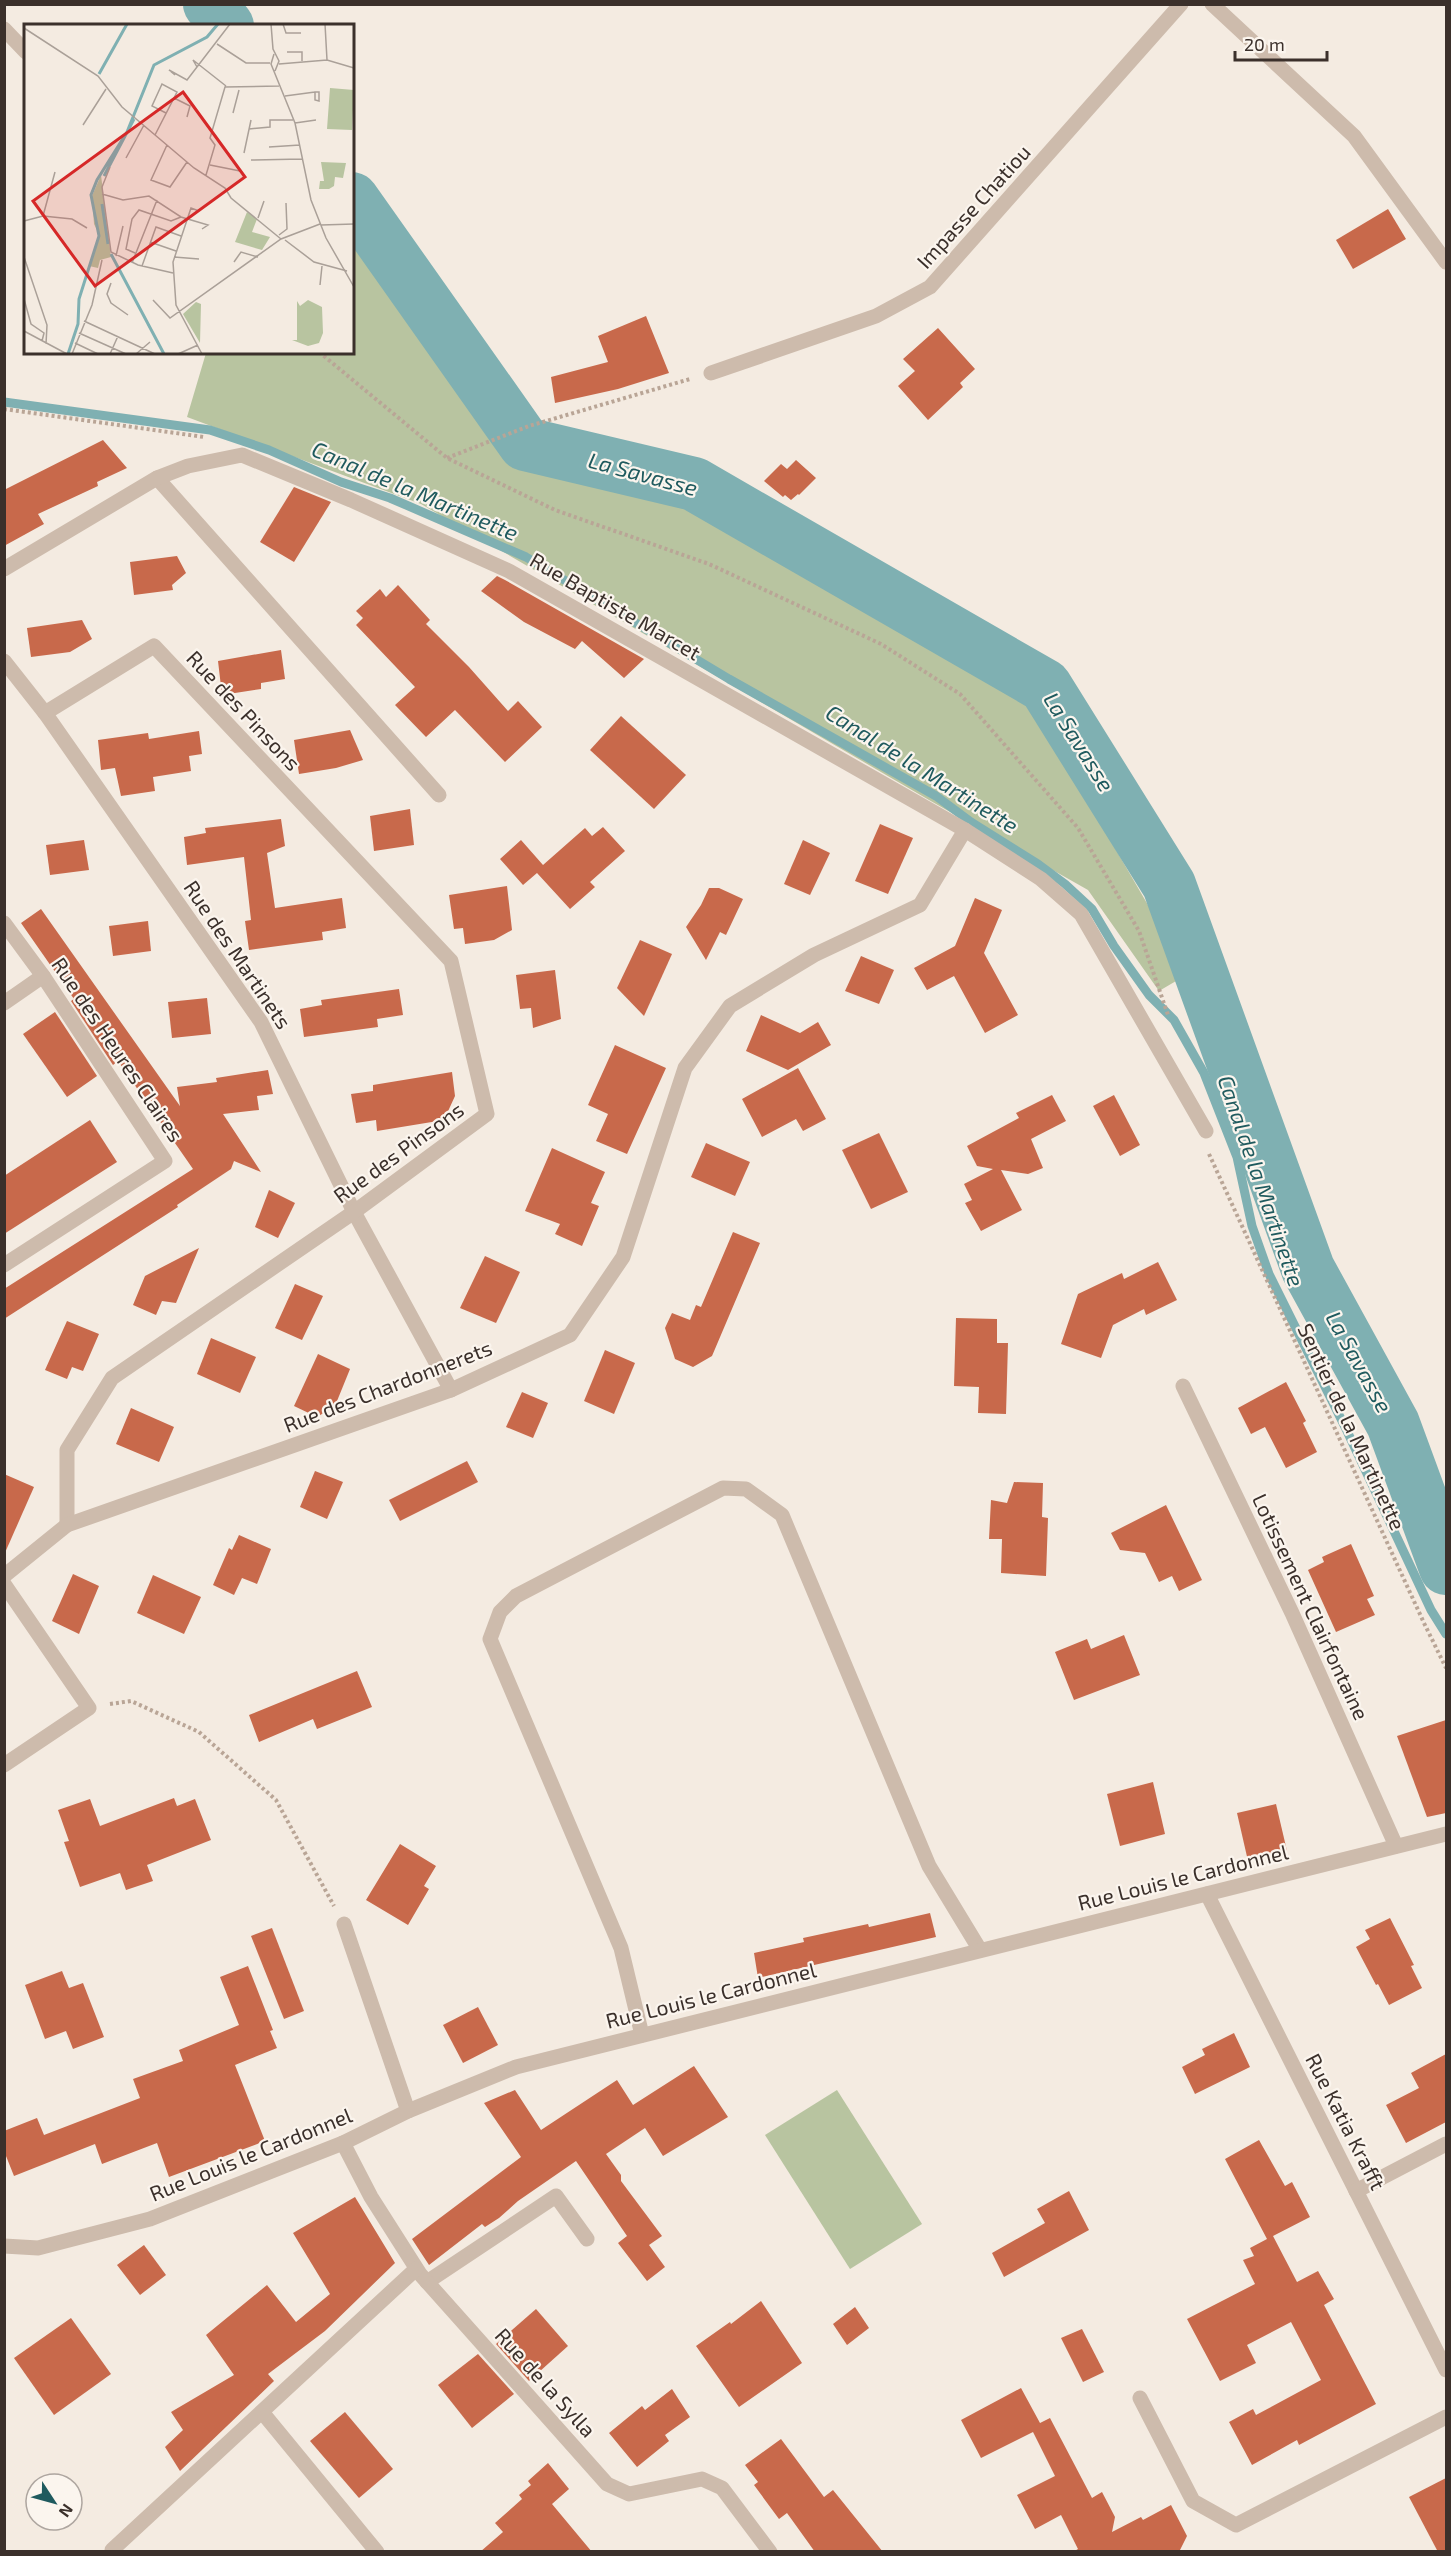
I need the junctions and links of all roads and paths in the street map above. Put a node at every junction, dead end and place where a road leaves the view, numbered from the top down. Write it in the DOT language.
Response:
graph roads {
  1 [pos="1181,4"];
  2 [pos="1212,4"];
  3 [pos="4,29"];
  4 [pos="24,50"];
  5 [pos="1446,262"];
  6 [pos="321,354"];
  7 [pos="711,373"];
  8 [pos="4,409"];
  9 [pos="242,455"];
  10 [pos="447,458"];
  11 [pos="157,478"];
  12 [pos="4,569"];
  13 [pos="4,661"];
  14 [pos="45,713"];
  15 [pos="439,795"];
  16 [pos="965,830"];
  17 [pos="4,923"];
  18 [pos="43,976"];
  19 [pos="4,1003"];
  20 [pos="1170,1023"];
  21 [pos="1206,1131"];
  22 [pos="354,1212"];
  23 [pos="4,1265"];
  24 [pos="1183,1386"];
  25 [pos="451,1390"];
  26 [pos="67,1525"];
  27 [pos="4,1576"];
  28 [pos="4,1584"];
  29 [pos="1446,1668"];
  30 [pos="89,1708"];
  31 [pos="4,1765"];
  32 [pos="1446,1834"];
  33 [pos="1396,1846"];
  34 [pos="1207,1894"];
  35 [pos="344,1924"];
  36 [pos="980,1950"];
  37 [pos="642,2035"];
  38 [pos="408,2110"];
  39 [pos="343,2143"];
  40 [pos="1446,2144"];
  41 [pos="1356,2191"];
  42 [pos="587,2239"];
  43 [pos="4,2246"];
  44 [pos="416,2269"];
  45 [pos="427,2282"];
  46 [pos="1446,2370"];
  47 [pos="1140,2398"];
  48 [pos="262,2412"];
  49 [pos="1446,2417"];
  50 [pos="112,2550"];
  51 [pos="377,2552"];
  52 [pos="770,2552"];
  1 -- 7 [label="street, Impasse Chatiou"];
  2 -- 5 [label="street"];
  3 -- 4 [label="street"];
  6 -- 10 [label="path"];
  7 -- 10 [label="path"];
  8 -- 9 [label="path"];
  9 -- 11 [label="street"];
  9 -- 16 [label="street, Rue Baptiste Marcet"];
  10 -- 20 [label="path"];
  11 -- 12 [label="street"];
  11 -- 15 [label="street"];
  13 -- 14 [label="street, Rue des Martinets"];
  14 -- 22 [label="street, Rue des Martinets"];
  14 -- 22 [label="street, Rue des Pinsons"];
  16 -- 21 [label="street, Rue Baptiste Marcet"];
  16 -- 25 [label="street, Rue des Chardonnerets"];
  17 -- 18 [label="street, Rue des Heures Claires"];
  18 -- 19 [label="street"];
  18 -- 23 [label="street, Rue des Heures Claires"];
  21 -- 29 [label="path, Sentier de la Martinette"];
  22 -- 25 [label="street, Rue des Martinets"];
  22 -- 26 [label="street, Rue des Pinsons"];
  24 -- 33 [label="street, Lotissement Clairfontaine"];
  25 -- 26 [label="street, Rue des Chardonnerets"];
  26 -- 27 [label="street, Rue des Chardonnerets"];
  28 -- 30 [label="street"];
  30 -- 31 [label="street"];
  30 -- 35 [label="path"];
  32 -- 33 [label="street, Rue Louis le Cardonnel"];
  33 -- 34 [label="street, Rue Louis le Cardonnel"];
  34 -- 36 [label="street, Rue Louis le Cardonnel"];
  34 -- 41 [label="street, Rue Katia Krafft"];
  35 -- 38 [label="street"];
  36 -- 37 [label="street, Rue Louis le Cardonnel"];
  36 -- 37 [label="street"];
  37 -- 38 [label="street, Rue Louis le Cardonnel"];
  38 -- 39 [label="street, Rue Louis le Cardonnel"];
  39 -- 43 [label="street, Rue Louis le Cardonnel"];
  39 -- 44 [label="street, Rue de la Sylla"];
  40 -- 41 [label="street"];
  41 -- 46 [label="street, Rue Katia Krafft"];
  42 -- 45 [label="street"];
  44 -- 45 [label="street, Rue de la Sylla"];
  44 -- 48 [label="street"];
  45 -- 52 [label="street, Rue de la Sylla"];
  47 -- 49 [label="street"];
  48 -- 50 [label="street"];
  48 -- 51 [label="street"];
}
